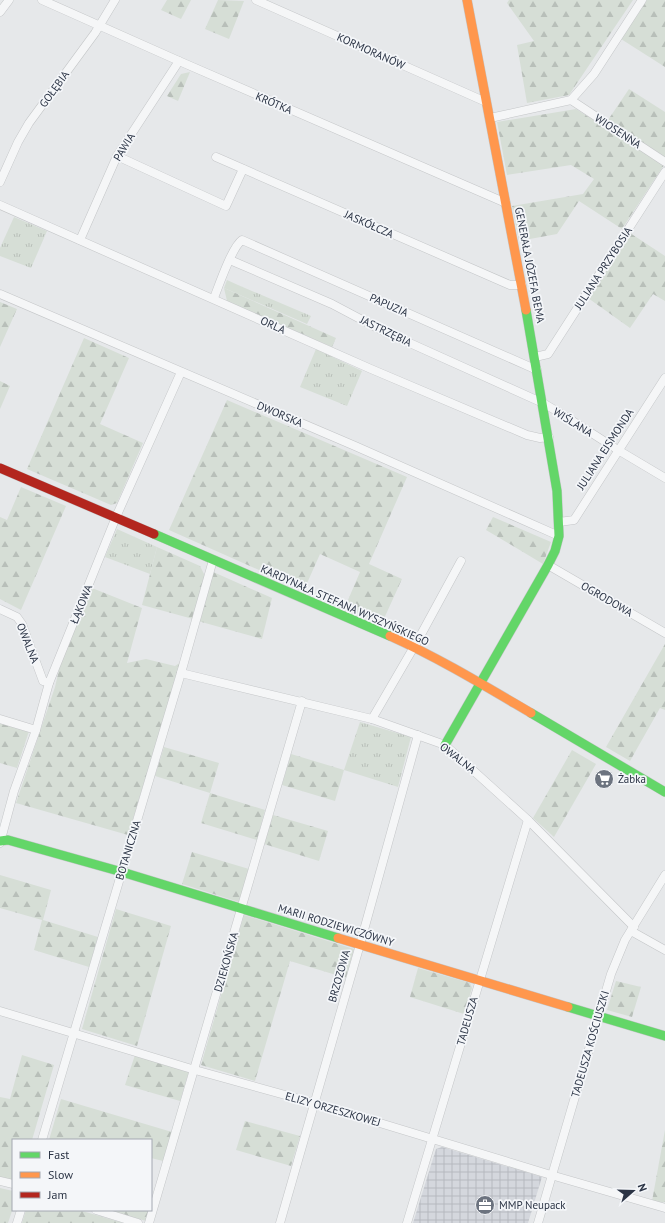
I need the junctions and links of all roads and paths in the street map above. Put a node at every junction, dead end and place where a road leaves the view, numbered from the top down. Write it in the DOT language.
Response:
graph roads {
  1 [pos="9,0"];
  2 [pos="42,0"];
  3 [pos="115,0"];
  4 [pos="256,0"];
  5 [pos="467,0"];
  6 [pos="642,0"];
  7 [pos="0,12"];
  8 [pos="99,25"];
  9 [pos="179,61"];
  10 [pos="571,100"];
  11 [pos="486,102"];
  12 [pos="490,118"];
  13 [pos="117,156"];
  14 [pos="216,157"];
  15 [pos="665,162"];
  16 [pos="243,169"];
  17 [pos="665,172"];
  18 [pos="0,182"];
  19 [pos="506,203"];
  20 [pos="0,205"];
  21 [pos="80,240"];
  22 [pos="230,260"];
  23 [pos="522,285"];
  24 [pos="0,294"];
  25 [pos="214,298"];
  26 [pos="535,357"];
  27 [pos="537,370"];
  28 [pos="181,372"];
  29 [pos="665,378"];
  30 [pos="543,403"];
  31 [pos="549,437"];
  32 [pos="618,450"];
  33 [pos="0,468"];
  34 [pos="665,478"];
  35 [pos="116,517"];
  36 [pos="559,522"];
  37 [pos="559,536"];
  38 [pos="212,560"];
  39 [pos="461,561"];
  40 [pos="548,565"];
  41 [pos="0,608"];
  42 [pos="665,633"];
  43 [pos="414,647"];
  44 [pos="181,673"];
  45 [pos="49,683"];
  46 [pos="480,683"];
  47 [pos="302,701"];
  48 [pos="372,718"];
  49 [pos="0,719"];
  50 [pos="36,730"];
  51 [pos="418,735"];
  52 [pos="445,745"];
  53 [pos="665,792"];
  54 [pos="528,820"];
  55 [pos="0,842"];
  56 [pos="122,872"];
  57 [pos="665,874"];
  58 [pos="241,909"];
  59 [pos="632,929"];
  60 [pos="360,945"];
  61 [pos="665,950"];
  62 [pos="478,981"];
  63 [pos="0,1011"];
  64 [pos="598,1016"];
  65 [pos="74,1033"];
  66 [pos="665,1036"];
  67 [pos="195,1070"];
  68 [pos="314,1103"];
  69 [pos="433,1138"];
  70 [pos="42,1139"];
  71 [pos="551,1175"];
  72 [pos="0,1181"];
  73 [pos="12,1184"];
  74 [pos="665,1208"];
  75 [pos="21,1211"];
  76 [pos="99,1211"];
  77 [pos="17,1223"];
  78 [pos="138,1223"];
  79 [pos="149,1223"];
  80 [pos="280,1223"];
  81 [pos="407,1223"];
  82 [pos="538,1223"];
  1 -- 7 [label="street"];
  2 -- 8 [label="street, KRÓTKA"];
  3 -- 8 [label="street, GOŁĘBIA"];
  4 -- 11 [label="street, KORMORANÓW"];
  5 -- 11 [label="street, GENERAŁA JÓZEFA BEMA"];
  6 -- 10 [label="street"];
  8 -- 9 [label="street, KRÓTKA"];
  8 -- 18 [label="street, GOŁĘBIA"];
  9 -- 13 [label="street, PAWIA"];
  9 -- 19 [label="street, KRÓTKA"];
  10 -- 12 [label="street"];
  10 -- 15 [label="street, WIOSENNA"];
  11 -- 12 [label="street, GENERAŁA JÓZEFA BEMA"];
  12 -- 19 [label="street, GENERAŁA JÓZEFA BEMA"];
  13 -- 16 [label="street"];
  13 -- 21 [label="street, PAWIA"];
  14 -- 16 [label="street, JASKÓŁCZA"];
  16 -- 23 [label="street, JASKÓŁCZA"];
  17 -- 26 [label="street, JULIANA PRZYBOSIA"];
  19 -- 23 [label="street, GENERAŁA JÓZEFA BEMA"];
  20 -- 21 [label="street, ORLA"];
  21 -- 25 [label="street, ORLA"];
  22 -- 25 [label="street"];
  22 -- 27 [label="street, PAPUZIA"];
  22 -- 30 [label="street, JASTRZĘBIA"];
  23 -- 26 [label="street, GENERAŁA JÓZEFA BEMA"];
  24 -- 28 [label="street, DWORSKA"];
  25 -- 31 [label="street, ORLA"];
  26 -- 27 [label="street, GENERAŁA JÓZEFA BEMA"];
  27 -- 30 [label="street, GENERAŁA JÓZEFA BEMA"];
  28 -- 35 [label="street, ŁĄKOWA"];
  28 -- 37 [label="street, DWORSKA"];
  29 -- 32 [label="street, JULIANA EJSMONDA"];
  30 -- 31 [label="street, GENERAŁA JÓZEFA BEMA"];
  30 -- 32 [label="street, WIŚLANA"];
  31 -- 36 [label="street, GENERAŁA JÓZEFA BEMA"];
  32 -- 34 [label="street, WIŚLANA"];
  32 -- 36 [label="street, JULIANA EJSMONDA"];
  33 -- 35 [label="street, KARDYNAŁA STEFANA WYSZYŃSKIEGO"];
  35 -- 38 [label="street, KARDYNAŁA STEFANA WYSZYŃSKIEGO"];
  35 -- 45 [label="street, ŁĄKOWA"];
  36 -- 37 [label="street, GENERAŁA JÓZEFA BEMA"];
  37 -- 40 [label="street"];
  38 -- 43 [label="street, KARDYNAŁA STEFANA WYSZYŃSKIEGO"];
  38 -- 44 [label="street, BOTANICZNA"];
  39 -- 43 [label="street"];
  40 -- 42 [label="street, OGRODOWA"];
  40 -- 46 [label="street"];
  41 -- 45 [label="street, OWALNA"];
  43 -- 46 [label="street, KARDYNAŁA STEFANA WYSZYŃSKIEGO"];
  43 -- 48 [label="street"];
  44 -- 47 [label="street, OWALNA"];
  44 -- 56 [label="street, BOTANICZNA"];
  45 -- 50 [label="street, ŁĄKOWA"];
  46 -- 52 [label="street"];
  46 -- 53 [label="street, KARDYNAŁA STEFANA WYSZYŃSKIEGO"];
  47 -- 48 [label="street, OWALNA"];
  47 -- 58 [label="street, DZIEKOŃSKA"];
  48 -- 51 [label="street, OWALNA"];
  49 -- 50 [label="street"];
  50 -- 55 [label="street, ŁĄKOWA"];
  51 -- 52 [label="street, OWALNA"];
  51 -- 60 [label="street, BRZOZOWA"];
  52 -- 54 [label="street, OWALNA"];
  54 -- 59 [label="street, OWALNA"];
  54 -- 62 [label="street, TADEUSZA"];
  55 -- 56 [label="street, MARII RODZIEWICZÓWNY"];
  56 -- 58 [label="street, MARII RODZIEWICZÓWNY"];
  56 -- 65 [label="street, BOTANICZNA"];
  57 -- 59 [label="street, TADEUSZA KOŚCIUSZKI"];
  58 -- 60 [label="street, MARII RODZIEWICZÓWNY"];
  58 -- 67 [label="street, DZIEKOŃSKA"];
  59 -- 61 [label="street, OWALNA"];
  59 -- 64 [label="street, TADEUSZA KOŚCIUSZKI"];
  60 -- 62 [label="street, MARII RODZIEWICZÓWNY"];
  60 -- 68 [label="street, BRZOZOWA"];
  62 -- 64 [label="street, MARII RODZIEWICZÓWNY"];
  62 -- 69 [label="street, TADEUSZA"];
  63 -- 65 [label="street, ELIZY ORZESZKOWEJ"];
  64 -- 66 [label="street, MARII RODZIEWICZÓWNY"];
  64 -- 71 [label="street, TADEUSZA KOŚCIUSZKI"];
  65 -- 67 [label="street, ELIZY ORZESZKOWEJ"];
  65 -- 70 [label="street, BOTANICZNA"];
  67 -- 68 [label="street, ELIZY ORZESZKOWEJ"];
  67 -- 79 [label="street, DZIEKOŃSKA"];
  68 -- 69 [label="street, ELIZY ORZESZKOWEJ"];
  68 -- 80 [label="street, BRZOZOWA"];
  69 -- 71 [label="street, ELIZY ORZESZKOWEJ"];
  69 -- 81 [label="street, TADEUSZA"];
  71 -- 74 [label="street, ELIZY ORZESZKOWEJ"];
  71 -- 82 [label="street, TADEUSZA KOŚCIUSZKI"];
  72 -- 73 [label="street"];
  75 -- 77 [label="street"];
  76 -- 78 [label="street"];
}
